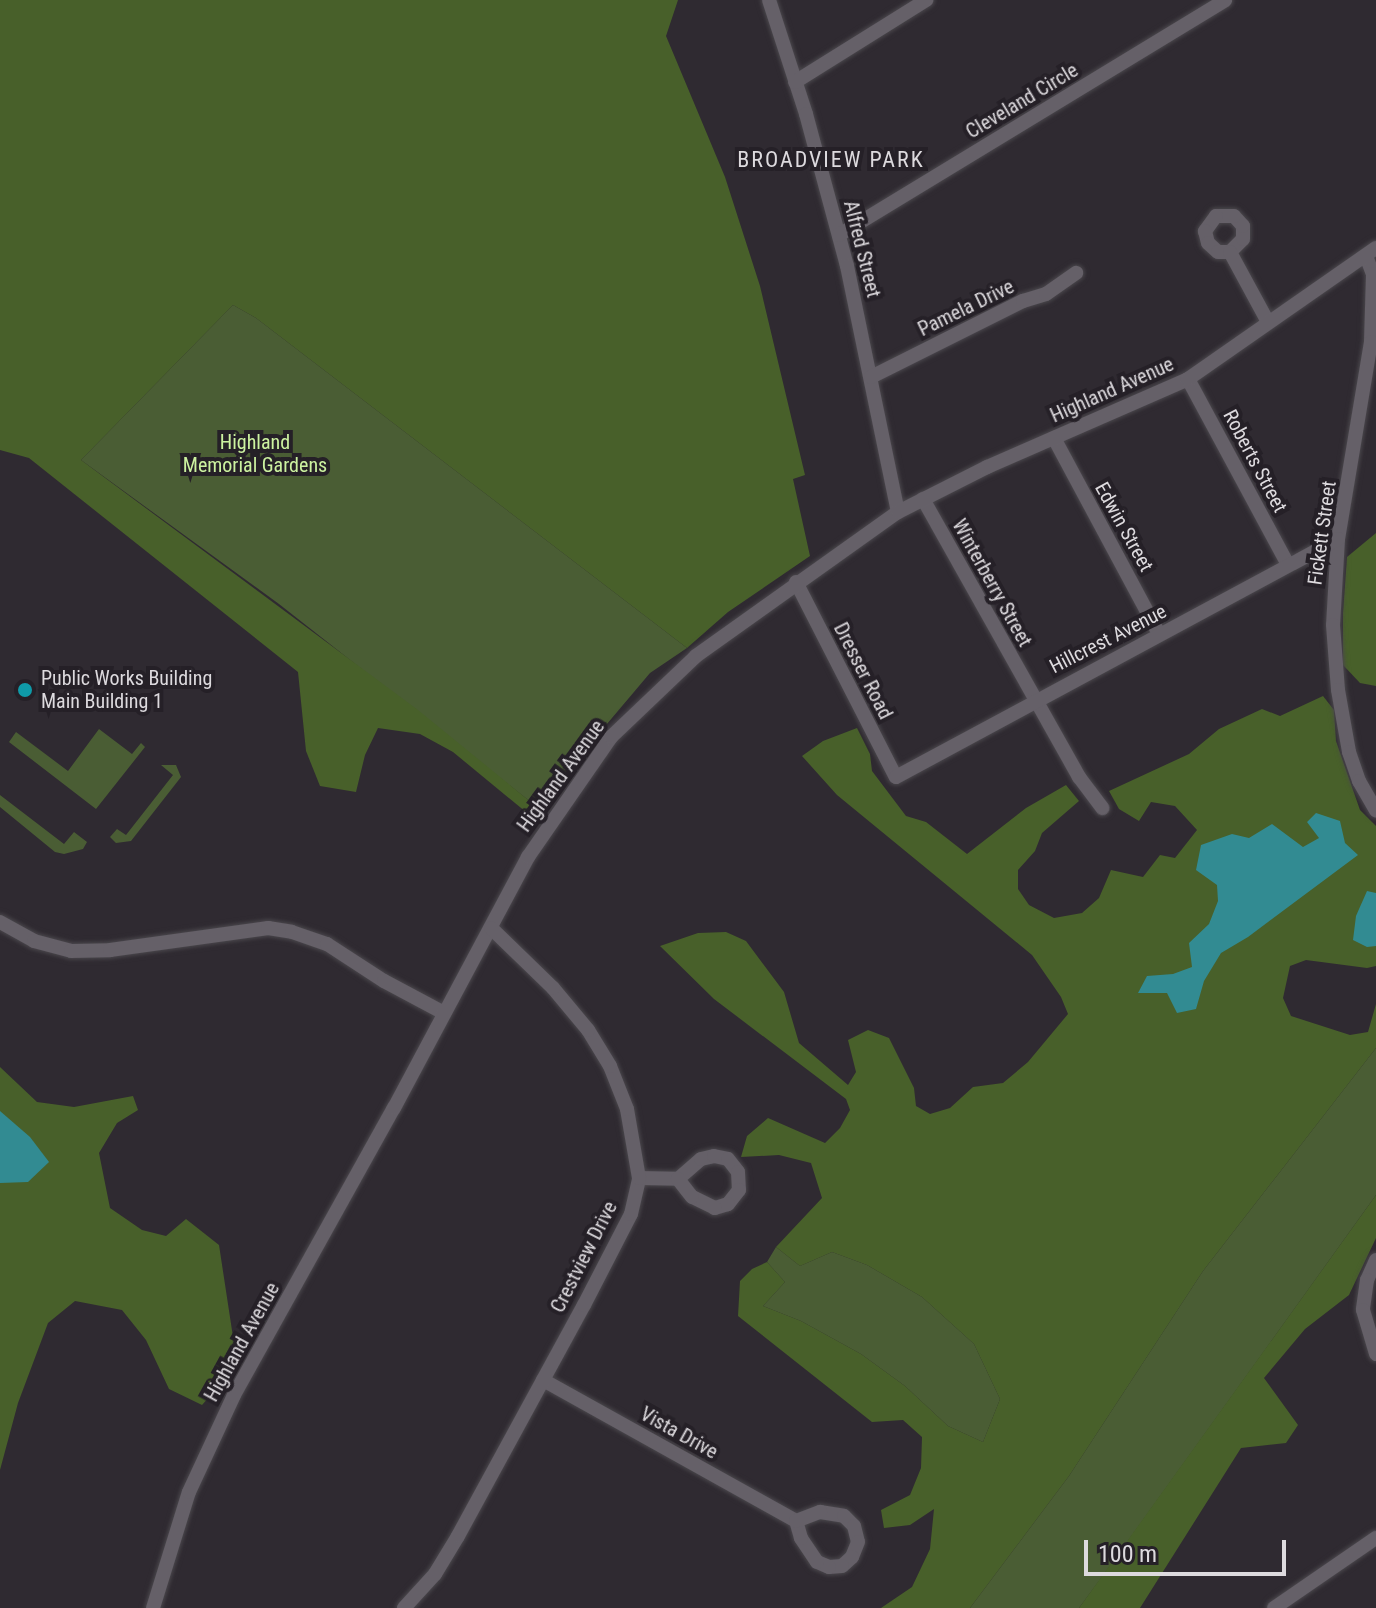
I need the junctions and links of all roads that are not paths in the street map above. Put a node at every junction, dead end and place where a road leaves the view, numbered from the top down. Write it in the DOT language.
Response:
graph roads {
  1 [pos="769,0"];
  2 [pos="926,0"];
  3 [pos="1225,0"];
  4 [pos="795,82"];
  5 [pos="839,235"];
  6 [pos="1230,252"];
  7 [pos="1371,252"];
  8 [pos="1076,273"];
  9 [pos="1268,322"];
  10 [pos="871,377"];
  11 [pos="1188,379"];
  12 [pos="1054,438"];
  13 [pos="923,499"];
  14 [pos="898,512"];
  15 [pos="1338,539"];
  16 [pos="1287,563"];
  17 [pos="796,582"];
  18 [pos="1159,634"];
  19 [pos="1035,700"];
  20 [pos="896,777"];
  21 [pos="1102,808"];
  22 [pos="1376,811"];
  23 [pos="0,922"];
  24 [pos="491,928"];
  25 [pos="444,1013"];
  26 [pos="639,1178"];
  27 [pos="678,1179"];
  28 [pos="1376,1260"];
  29 [pos="1376,1354"];
  30 [pos="543,1380"];
  31 [pos="796,1521"];
  32 [pos="1376,1538"];
  33 [pos="153,1608"];
  34 [pos="404,1608"];
  35 [pos="1274,1608"];
  1 -- 4 [label="street, Alfred Street"];
  2 -- 4 [label="street"];
  3 -- 5 [label="street, Cleveland Circle"];
  4 -- 5 [label="street, Alfred Street"];
  5 -- 10 [label="street, Alfred Street"];
  6 -- 9 [label="street"];
  7 -- 9 [label="street, Highland Avenue"];
  7 -- 15 [label="street, Fickett Street"];
  8 -- 10 [label="street, Pamela Drive"];
  9 -- 11 [label="street, Highland Avenue"];
  10 -- 14 [label="street, Alfred Street"];
  11 -- 12 [label="street, Highland Avenue"];
  11 -- 16 [label="street, Roberts Street"];
  12 -- 13 [label="street, Highland Avenue"];
  12 -- 18 [label="street, Edwin Street"];
  13 -- 14 [label="street, Highland Avenue"];
  13 -- 19 [label="street, Winterberry Street"];
  14 -- 17 [label="street, Highland Avenue"];
  15 -- 16 [label="street, Hillcrest Avenue"];
  15 -- 22 [label="street, Fickett Street"];
  16 -- 18 [label="street, Hillcrest Avenue"];
  17 -- 20 [label="street, Dresser Road"];
  17 -- 24 [label="street, Highland Avenue"];
  18 -- 19 [label="street, Hillcrest Avenue"];
  19 -- 20 [label="street, Hillcrest Avenue"];
  19 -- 21 [label="street, Winterberry Street"];
  23 -- 25 [label="street"];
  24 -- 25 [label="street, Highland Avenue"];
  24 -- 26 [label="street, Crestview Drive"];
  25 -- 33 [label="street, Highland Avenue"];
  26 -- 27 [label="street"];
  26 -- 30 [label="street, Crestview Drive"];
  28 -- 29 [label="street"];
  30 -- 31 [label="street, Vista Drive"];
  30 -- 34 [label="street, Crestview Drive"];
  31 -- 31 [label="street"];
  32 -- 35 [label="street"];
}
